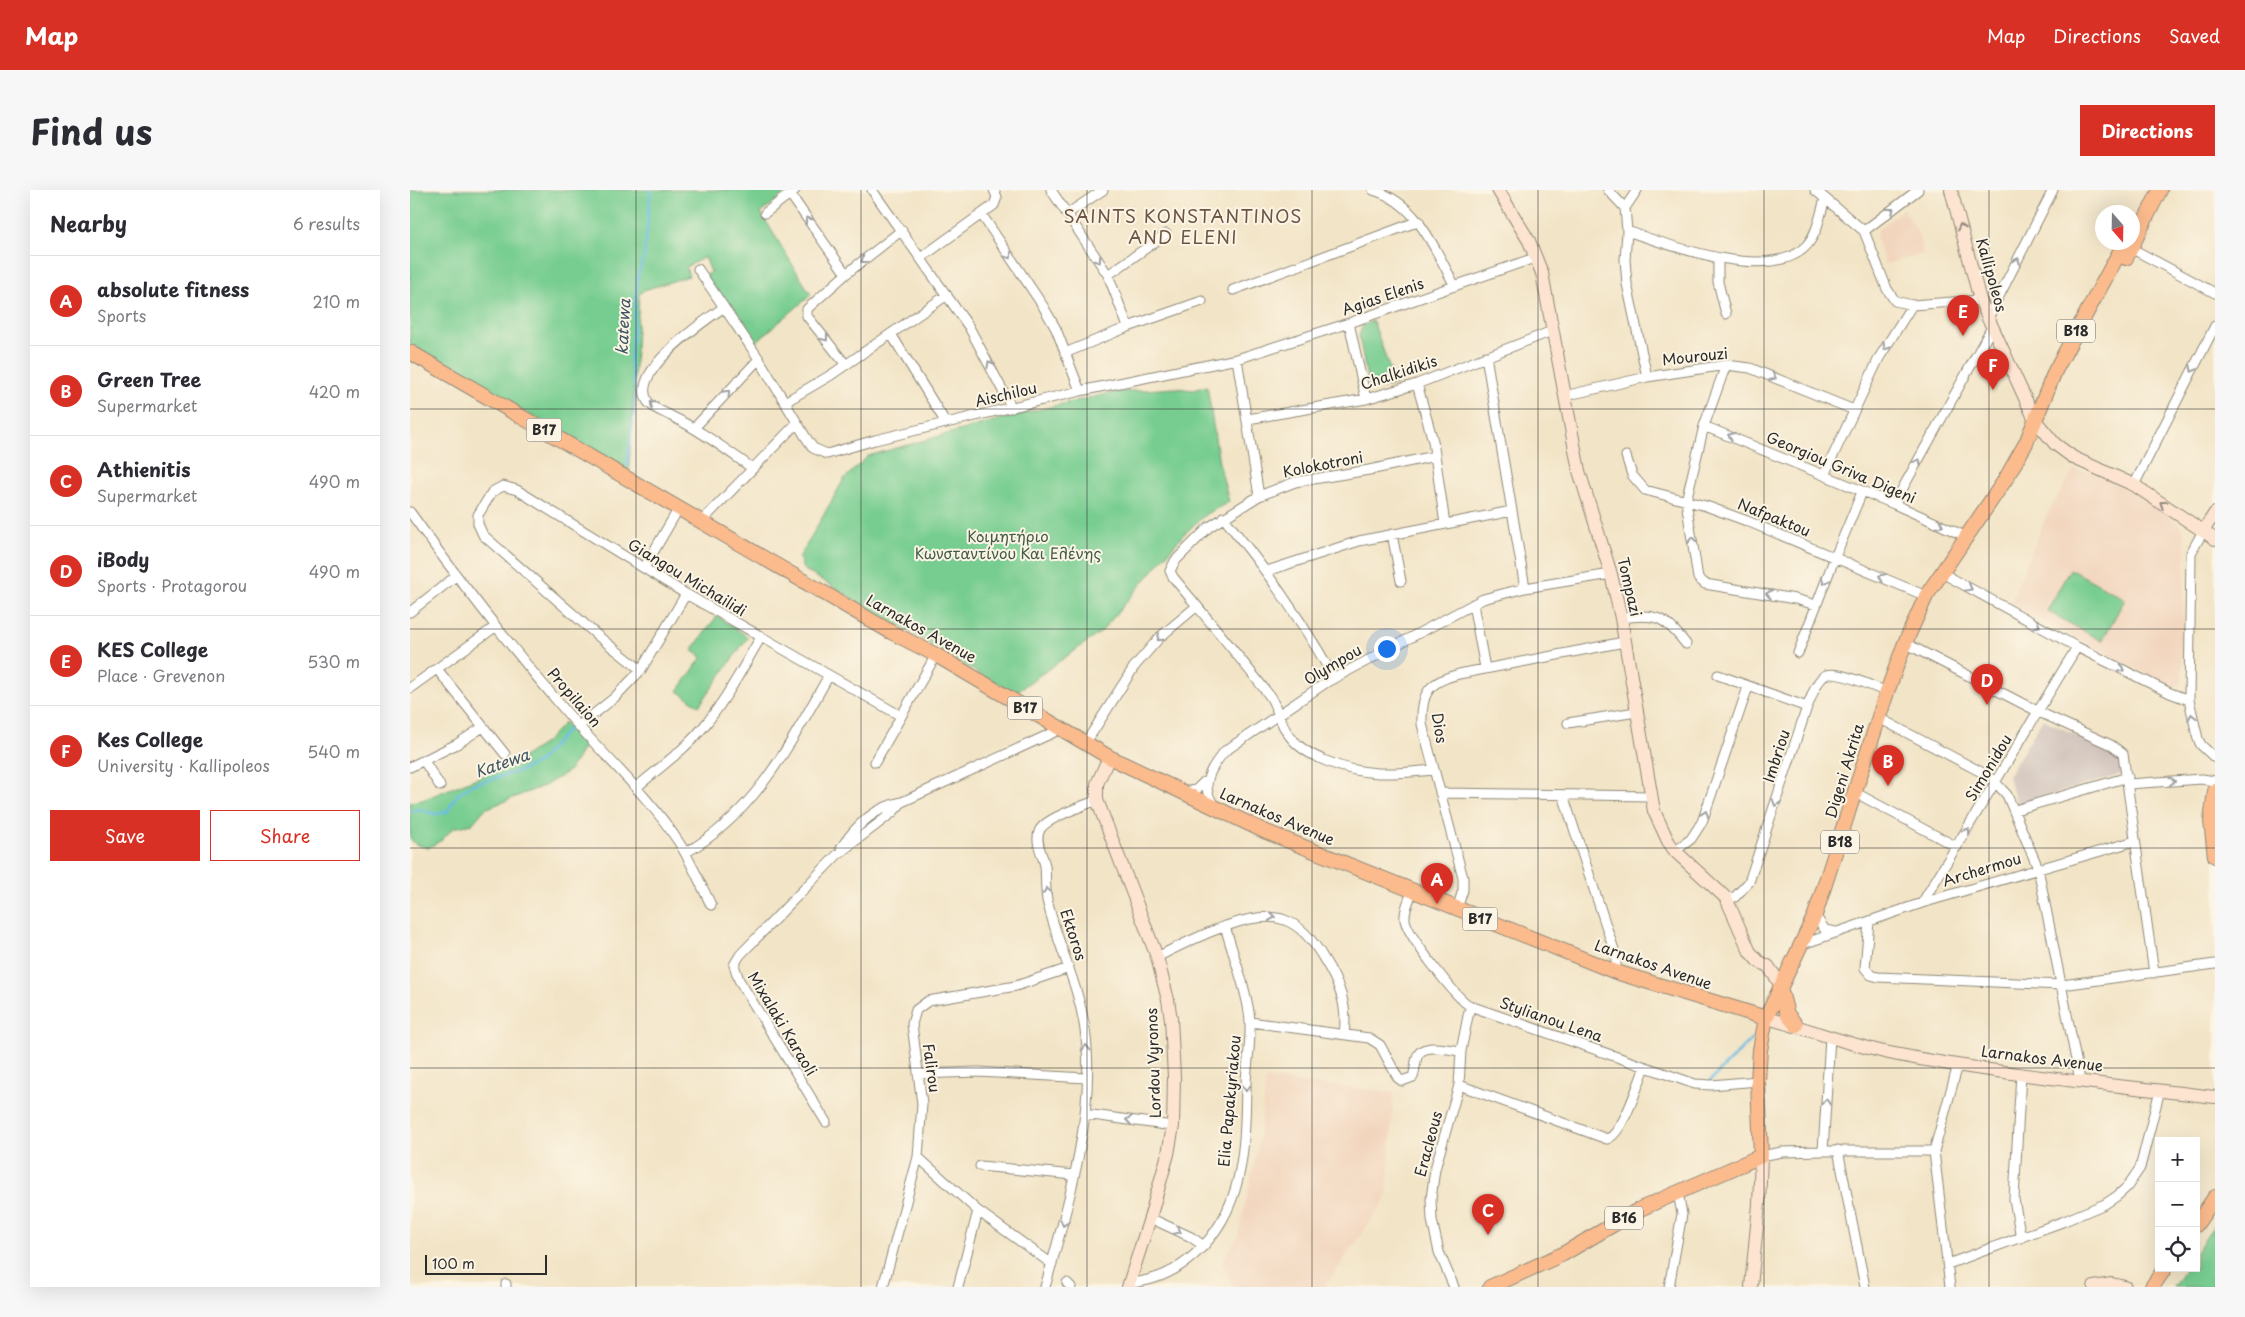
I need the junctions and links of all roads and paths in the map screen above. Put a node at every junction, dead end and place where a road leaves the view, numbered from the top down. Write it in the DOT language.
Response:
graph roads {
  1 [pos="872,190"];
  2 [pos="994,190"];
  3 [pos="1051,190"];
  4 [pos="1103,190"];
  5 [pos="1373,190"];
  6 [pos="1498,190"];
  7 [pos="1608,190"];
  8 [pos="1637,190"];
  9 [pos="1815,190"];
  10 [pos="1918,190"];
  11 [pos="1951,190"];
  12 [pos="2053,190"];
  13 [pos="2150,190"];
  14 [pos="2160,190"];
  15 [pos="792,192"];
  16 [pos="1825,199"];
  17 [pos="1625,208"];
  18 [pos="2140,210"];
  19 [pos="765,213"];
  20 [pos="985,213"];
  21 [pos="1067,214"];
  22 [pos="1419,221"];
  23 [pos="2140,228"];
  24 [pos="902,230"];
  25 [pos="1627,231"];
  26 [pos="1864,231"];
  27 [pos="1166,234"];
  28 [pos="2128,250"];
  29 [pos="2131,250"];
  30 [pos="922,257"];
  31 [pos="1537,257"];
  32 [pos="1718,258"];
  33 [pos="698,269"];
  34 [pos="846,274"];
  35 [pos="1108,275"];
  36 [pos="1455,286"];
  37 [pos="1233,290"];
  38 [pos="2215,293"];
  39 [pos="947,295"];
  40 [pos="1202,300"];
  41 [pos="1980,300"];
  42 [pos="1912,306"];
  43 [pos="724,307"];
  44 [pos="1726,314"];
  45 [pos="1349,323"];
  46 [pos="1989,325"];
  47 [pos="2215,326"];
  48 [pos="1128,327"];
  49 [pos="1552,331"];
  50 [pos="891,334"];
  51 [pos="410,352"];
  52 [pos="1065,353"];
  53 [pos="1486,356"];
  54 [pos="759,359"];
  55 [pos="1237,359"];
  56 [pos="846,365"];
  57 [pos="1726,365"];
  58 [pos="1647,377"];
  59 [pos="1417,384"];
  60 [pos="1080,391"];
  61 [pos="1564,396"];
  62 [pos="1366,399"];
  63 [pos="784,402"];
  64 [pos="1012,408"];
  65 [pos="1854,410"];
  66 [pos="1248,419"];
  67 [pos="2035,420"];
  68 [pos="946,423"];
  69 [pos="796,424"];
  70 [pos="1704,426"];
  71 [pos="695,427"];
  72 [pos="1435,456"];
  73 [pos="1626,456"];
  74 [pos="752,468"];
  75 [pos="1824,475"];
  76 [pos="2134,484"];
  77 [pos="1862,492"];
  78 [pos="1259,496"];
  79 [pos="1686,501"];
  80 [pos="1894,504"];
  81 [pos="679,508"];
  82 [pos="410,512"];
  83 [pos="1512,512"];
  84 [pos="2215,513"];
  85 [pos="1223,517"];
  86 [pos="702,520"];
  87 [pos="1445,524"];
  88 [pos="2203,532"];
  89 [pos="1392,534"];
  90 [pos="1967,537"];
  91 [pos="2215,539"];
  92 [pos="1834,556"];
  93 [pos="644,568"];
  94 [pos="1267,571"];
  95 [pos="1942,573"];
  96 [pos="1611,574"];
  97 [pos="456,576"];
  98 [pos="1401,581"];
  99 [pos="1525,588"];
  100 [pos="686,594"];
  101 [pos="1926,596"];
  102 [pos="1473,604"];
  103 [pos="1816,605"];
  104 [pos="1197,606"];
  105 [pos="410,612"];
  106 [pos="1621,618"];
  107 [pos="496,627"];
  108 [pos="761,637"];
  109 [pos="1624,642"];
  110 [pos="1905,643"];
  111 [pos="1686,644"];
  112 [pos="2078,647"];
  113 [pos="1798,653"];
  114 [pos="936,655"];
  115 [pos="1485,668"];
  116 [pos="437,669"];
  117 [pos="641,670"];
  118 [pos="1718,675"];
  119 [pos="828,677"];
  120 [pos="1334,678"];
  121 [pos="410,688"];
  122 [pos="1748,688"];
  123 [pos="1886,692"];
  124 [pos="2189,700"];
  125 [pos="1807,707"];
  126 [pos="1636,712"];
  127 [pos="2039,712"];
  128 [pos="901,716"];
  129 [pos="1278,716"];
  130 [pos="1879,718"];
  131 [pos="1568,723"];
  132 [pos="579,726"];
  133 [pos="483,727"];
  134 [pos="1061,730"];
  135 [pos="1085,744"];
  136 [pos="505,754"];
  137 [pos="1109,757"];
  138 [pos="2215,758"];
  139 [pos="424,761"];
  140 [pos="875,762"];
  141 [pos="410,767"];
  142 [pos="1211,770"];
  143 [pos="1433,770"];
  144 [pos="2128,781"];
  145 [pos="2215,781"];
  146 [pos="1204,782"];
  147 [pos="1996,783"];
  148 [pos="440,786"];
  149 [pos="637,787"];
  150 [pos="2215,791"];
  151 [pos="1180,792"];
  152 [pos="1856,793"];
  153 [pos="1440,794"];
  154 [pos="1563,795"];
  155 [pos="1650,796"];
  156 [pos="1097,800"];
  157 [pos="1197,800"];
  158 [pos="902,802"];
  159 [pos="1216,809"];
  160 [pos="2015,810"];
  161 [pos="872,814"];
  162 [pos="879,822"];
  163 [pos="2135,841"];
  164 [pos="1957,847"];
  165 [pos="1675,851"];
  166 [pos="685,853"];
  167 [pos="837,855"];
  168 [pos="2215,856"];
  169 [pos="2038,868"];
  170 [pos="1413,890"];
  171 [pos="1726,898"];
  172 [pos="1922,902"];
  173 [pos="711,905"];
  174 [pos="1457,909"];
  175 [pos="1816,915"];
  176 [pos="1869,922"];
  177 [pos="1225,926"];
  178 [pos="1839,932"];
  179 [pos="1803,944"];
  180 [pos="1156,957"];
  181 [pos="1794,961"];
  182 [pos="2215,964"];
  183 [pos="1768,966"];
  184 [pos="1069,968"];
  185 [pos="1616,972"];
  186 [pos="2154,973"];
  187 [pos="2062,984"];
  188 [pos="1781,986"];
  189 [pos="1470,1006"];
  190 [pos="1766,1018"];
  191 [pos="1250,1022"];
  192 [pos="1796,1026"];
  193 [pos="1344,1034"];
  194 [pos="1830,1037"];
  195 [pos="1461,1051"];
  196 [pos="1958,1065"];
  197 [pos="1645,1067"];
  198 [pos="2021,1073"];
  199 [pos="918,1074"];
  200 [pos="1086,1078"];
  201 [pos="2080,1080"];
  202 [pos="1758,1081"];
  203 [pos="1459,1085"];
  204 [pos="2160,1090"];
  205 [pos="2215,1097"];
  206 [pos="1084,1114"];
  207 [pos="826,1122"];
  208 [pos="1173,1126"];
  209 [pos="1823,1150"];
  210 [pos="1838,1150"];
  211 [pos="1934,1150"];
  212 [pos="1761,1156"];
  213 [pos="918,1157"];
  214 [pos="980,1166"];
  215 [pos="1074,1176"];
  216 [pos="1678,1192"];
  217 [pos="2215,1197"];
  218 [pos="978,1211"];
  219 [pos="1150,1218"];
  220 [pos="2200,1219"];
  221 [pos="2021,1238"];
  222 [pos="1204,1246"];
  223 [pos="1052,1264"];
  224 [pos="1948,1264"];
  225 [pos="2162,1272"];
  226 [pos="1129,1285"];
  227 [pos="883,1287"];
  228 [pos="958,1287"];
  229 [pos="1045,1287"];
  230 [pos="1454,1287"];
  231 [pos="1490,1287"];
  232 [pos="1669,1287"];
  233 [pos="1751,1287"];
  234 [pos="1865,1287"];
  235 [pos="1950,1287"];
  236 [pos="2094,1287"];
  237 [pos="2125,1287"];
  238 [pos="2152,1287"];
  1 -- 24 [label="street"];
  2 -- 20 [label="street"];
  3 -- 21 [label="street"];
  4 -- 21 [label="street"];
  5 -- 22 [label="street"];
  6 -- 31 [label="street, Tompazi"];
  7 -- 17 [label="street"];
  8 -- 17 [label="street"];
  9 -- 16 [label="street"];
  26 -- 10 [label="street, one-way"];
  41 -- 11 [label="street, Kallipoleos, one-way"];
  46 -- 12 [label="street, one-way"];
  13 -- 18 [label="main road"];
  14 -- 23 [label="main road, B18"];
  15 -- 19 [label="street"];
  34 -- 15 [label="street, one-way"];
  16 -- 26 [label="street"];
  16 -- 32 [label="street"];
  17 -- 25 [label="street"];
  20 -- 30 [label="street"];
  20 -- 52 [label="street, one-way"];
  21 -- 35 [label="street, one-way"];
  22 -- 36 [label="street"];
  22 -- 37 [label="street"];
  24 -- 30 [label="street"];
  24 -- 34 [label="street, one-way"];
  25 -- 32 [label="street"];
  25 -- 58 [label="street"];
  26 -- 42 [label="street"];
  27 -- 35 [label="street"];
  28 -- 67 [label="main road, B18"];
  29 -- 38 [label="street"];
  30 -- 39 [label="street"];
  31 -- 36 [label="street, Agias Elenis"];
  31 -- 49 [label="street, Tompazi"];
  32 -- 44 [label="street"];
  33 -- 43 [label="street, Aischilou"];
  34 -- 56 [label="street, one-way"];
  35 -- 48 [label="street"];
  36 -- 45 [label="street, Agias Elenis"];
  39 -- 50 [label="street"];
  64 -- 39 [label="street, one-way"];
  40 -- 48 [label="street"];
  41 -- 42 [label="street"];
  41 -- 46 [label="street, Kallipoleos"];
  42 -- 65 [label="street, one-way"];
  43 -- 54 [label="street, Aischilou"];
  71 -- 43 [label="street, one-way"];
  45 -- 55 [label="street, Agias Elenis"];
  45 -- 62 [label="street"];
  46 -- 67 [label="street, Kallipoleos"];
  80 -- 46 [label="street, one-way"];
  47 -- 76 [label="street, one-way"];
  48 -- 52 [label="street"];
  49 -- 53 [label="street, Chalkidikis"];
  49 -- 61 [label="street, Tompazi"];
  50 -- 56 [label="street"];
  50 -- 68 [label="street"];
  51 -- 81 [label="main road, Larnakos Avenue / B17"];
  52 -- 60 [label="street"];
  53 -- 59 [label="street, Chalkidikis"];
  53 -- 83 [label="street"];
  54 -- 63 [label="street, Aischilou"];
  71 -- 54 [label="street, one-way"];
  55 -- 60 [label="street, Aischilou"];
  55 -- 66 [label="street"];
  56 -- 63 [label="street"];
  57 -- 58 [label="street, Mourouzi"];
  57 -- 65 [label="street, Mourouzi, one-way"];
  57 -- 70 [label="street"];
  58 -- 61 [label="street, Mourouzi"];
  59 -- 62 [label="street, Chalkidikis"];
  59 -- 72 [label="street"];
  60 -- 64 [label="street, Aischilou"];
  61 -- 96 [label="street, Tompazi"];
  62 -- 66 [label="street, Chalkidikis"];
  63 -- 69 [label="street, Aischilou"];
  64 -- 68 [label="street, Aischilou"];
  65 -- 75 [label="street"];
  66 -- 78 [label="street"];
  67 -- 76 [label="street, Kallipoleos"];
  67 -- 90 [label="main road, Digeni Akrita / B18"];
  68 -- 69 [label="street, Aischilou"];
  69 -- 74 [label="street"];
  75 -- 70 [label="street, Georgiou Griva Digeni, one-way"];
  70 -- 79 [label="street"];
  71 -- 74 [label="street"];
  72 -- 78 [label="street, Kolokotroni"];
  72 -- 87 [label="street"];
  73 -- 79 [label="street, Nafpaktou"];
  74 -- 86 [label="street"];
  75 -- 77 [label="street, Georgiou Griva Digeni"];
  88 -- 76 [label="street, Kallipoleos, one-way"];
  77 -- 80 [label="street, Georgiou Griva Digeni"];
  77 -- 92 [label="street"];
  78 -- 85 [label="street, Kolokotroni"];
  79 -- 92 [label="street, Nafpaktou"];
  103 -- 79 [label="street, one-way"];
  80 -- 90 [label="street, Georgiou Griva Digeni, one-way"];
  81 -- 86 [label="main road, Larnakos Avenue / B17"];
  81 -- 93 [label="street"];
  82 -- 97 [label="street, Propilaion"];
  83 -- 87 [label="street"];
  83 -- 99 [label="street"];
  84 -- 88 [label="street"];
  85 -- 94 [label="street"];
  85 -- 104 [label="street, Kolokotroni"];
  86 -- 114 [label="main road, Larnakos Avenue / B17"];
  87 -- 89 [label="street"];
  88 -- 91 [label="street, Kallipoleos"];
  88 -- 124 [label="street"];
  89 -- 94 [label="street"];
  89 -- 98 [label="street"];
  90 -- 95 [label="main road, Digeni Akrita / B18"];
  101 -- 92 [label="street, Nafpaktou, one-way"];
  92 -- 103 [label="street, one-way"];
  93 -- 100 [label="street, Giangou Michailidi"];
  93 -- 117 [label="street, Giangou Michailidi"];
  94 -- 120 [label="street"];
  95 -- 101 [label="main road, Digeni Akrita / B18"];
  95 -- 112 [label="street, one-way"];
  96 -- 99 [label="street, Olympou"];
  96 -- 106 [label="street, Tompazi"];
  97 -- 105 [label="street"];
  97 -- 107 [label="street, Propilaion"];
  99 -- 102 [label="street, Olympou"];
  100 -- 108 [label="street, Giangou Michailidi"];
  100 -- 117 [label="street"];
  101 -- 110 [label="main road, Digeni Akrita / B18"];
  102 -- 115 [label="street"];
  102 -- 120 [label="street, Olympou"];
  103 -- 113 [label="street"];
  104 -- 129 [label="street"];
  104 -- 135 [label="street, one-way"];
  106 -- 109 [label="street, Tompazi"];
  106 -- 111 [label="street"];
  107 -- 116 [label="street"];
  107 -- 132 [label="street, Propilaion"];
  108 -- 119 [label="street, Giangou Michailidi"];
  108 -- 149 [label="street"];
  109 -- 115 [label="street, Dios"];
  109 -- 126 [label="street, Tompazi"];
  110 -- 123 [label="main road, Digeni Akrita / B18"];
  110 -- 127 [label="street"];
  112 -- 124 [label="street, one-way"];
  112 -- 127 [label="street, Simonidou"];
  114 -- 128 [label="street"];
  114 -- 134 [label="main road, Larnakos Avenue / B17"];
  115 -- 143 [label="street, Dios"];
  116 -- 121 [label="street"];
  116 -- 133 [label="street"];
  117 -- 132 [label="street"];
  118 -- 122 [label="street"];
  119 -- 128 [label="street, Giangou Michailidi"];
  119 -- 166 [label="street"];
  120 -- 129 [label="street, Olympou"];
  122 -- 125 [label="street"];
  165 -- 122 [label="street, one-way"];
  123 -- 125 [label="street, Imbriou"];
  123 -- 130 [label="main road, Digeni Akrita / B18"];
  138 -- 124 [label="street, one-way"];
  125 -- 171 [label="street, Imbriou, one-way"];
  126 -- 131 [label="street"];
  126 -- 155 [label="street, Tompazi"];
  127 -- 144 [label="street"];
  127 -- 147 [label="street, Simonidou"];
  128 -- 140 [label="street"];
  129 -- 142 [label="street, Olympou"];
  129 -- 143 [label="street"];
  130 -- 147 [label="street"];
  130 -- 152 [label="main road, Digeni Akrita / B18"];
  132 -- 149 [label="street, Propilaion"];
  133 -- 136 [label="street"];
  133 -- 139 [label="street"];
  134 -- 135 [label="main road, Larnakos Avenue / B17"];
  134 -- 158 [label="street, Mixalaki Karaoli"];
  135 -- 137 [label="main road, Larnakos Avenue / B17"];
  137 -- 151 [label="main road, Larnakos Avenue / B17"];
  137 -- 156 [label="street, Lordou Vyronos"];
  139 -- 141 [label="street"];
  139 -- 148 [label="street"];
  142 -- 146 [label="street"];
  142 -- 159 [label="street, Olympou"];
  143 -- 153 [label="street, Dios"];
  144 -- 145 [label="street, one-way"];
  144 -- 160 [label="street"];
  144 -- 163 [label="street"];
  146 -- 151 [label="street"];
  146 -- 157 [label="street"];
  147 -- 160 [label="street"];
  164 -- 147 [label="street, Simonidou, one-way"];
  149 -- 166 [label="street, Propilaion"];
  150 -- 168 [label="main road"];
  151 -- 157 [label="main road, Larnakos Avenue / B17"];
  152 -- 164 [label="street"];
  152 -- 175 [label="main road, Digeni Akrita / B18"];
  153 -- 154 [label="street"];
  153 -- 174 [label="street, Dios"];
  154 -- 155 [label="street"];
  154 -- 185 [label="street"];
  155 -- 165 [label="street, Tompazi"];
  156 -- 180 [label="street, Lordou Vyronos"];
  184 -- 156 [label="street, Ektoros, one-way"];
  157 -- 159 [label="main road, Larnakos Avenue / B17"];
  158 -- 161 [label="street, Mixalaki Karaoli"];
  158 -- 162 [label="street, Mixalaki Karaoli"];
  159 -- 170 [label="main road, Larnakos Avenue / B17"];
  160 -- 169 [label="street"];
  161 -- 162 [label="street"];
  161 -- 167 [label="street, Mixalaki Karaoli"];
  162 -- 167 [label="street, Mixalaki Karaoli"];
  163 -- 169 [label="street, Archermou"];
  163 -- 186 [label="street"];
  164 -- 172 [label="street, Simonidou"];
  165 -- 171 [label="street, Tompazi"];
  166 -- 173 [label="street, Propilaion"];
  167 -- 207 [label="street, Mixalaki Karaoli"];
  169 -- 172 [label="street, Archermou"];
  169 -- 187 [label="street"];
  170 -- 174 [label="main road, Larnakos Avenue / B17"];
  170 -- 189 [label="street, Stylianou Lena"];
  171 -- 183 [label="street, Tompazi"];
  172 -- 176 [label="street, Archermou"];
  174 -- 185 [label="main road, Larnakos Avenue / B17"];
  175 -- 178 [label="street"];
  175 -- 179 [label="main road, Digeni Akrita / B18"];
  176 -- 178 [label="street, Archermou"];
  176 -- 187 [label="street"];
  177 -- 180 [label="street"];
  177 -- 191 [label="street, Elia Papakyriakou"];
  177 -- 193 [label="street, one-way"];
  178 -- 179 [label="street, Archermou"];
  179 -- 181 [label="main road, Digeni Akrita / B18"];
  180 -- 208 [label="street, Lordou Vyronos"];
  181 -- 183 [label="street"];
  181 -- 188 [label="main road, Digeni Akrita / B18"];
  182 -- 186 [label="street"];
  183 -- 188 [label="street, Tompazi"];
  184 -- 199 [label="street, Falirou"];
  200 -- 184 [label="street, Ektoros, one-way"];
  185 -- 190 [label="main road, Larnakos Avenue / B17"];
  186 -- 187 [label="street"];
  187 -- 201 [label="street"];
  188 -- 190 [label="main road, Digeni Akrita / B18"];
  188 -- 192 [label="main road"];
  189 -- 195 [label="street, Eracleous"];
  189 -- 197 [label="street, Stylianou Lena"];
  190 -- 192 [label="street, Larnakos Avenue"];
  190 -- 202 [label="main road, Digeni Akrita"];
  191 -- 193 [label="street"];
  191 -- 222 [label="street, Elia Papakyriakou, one-way"];
  192 -- 194 [label="street, Larnakos Avenue"];
  193 -- 195 [label="street"];
  194 -- 196 [label="street, Larnakos Avenue"];
  209 -- 194 [label="street, one-way"];
  195 -- 203 [label="street, Eracleous"];
  196 -- 198 [label="street, Larnakos Avenue"];
  196 -- 211 [label="street"];
  197 -- 202 [label="street, Stylianou Lena"];
  197 -- 203 [label="street"];
  198 -- 201 [label="street, Larnakos Avenue"];
  198 -- 221 [label="street"];
  199 -- 200 [label="street"];
  199 -- 213 [label="street, Falirou"];
  200 -- 206 [label="street, Ektoros"];
  201 -- 204 [label="street, Larnakos Avenue"];
  202 -- 212 [label="main road, Digeni Akrita"];
  203 -- 230 [label="street, Eracleous"];
  204 -- 205 [label="street, Larnakos Avenue"];
  204 -- 221 [label="street"];
  208 -- 206 [label="street, one-way"];
  206 -- 215 [label="street, Ektoros"];
  208 -- 219 [label="street, Lordou Vyronos"];
  209 -- 210 [label="street, B16"];
  209 -- 212 [label="street, B16"];
  210 -- 211 [label="street, B16"];
  210 -- 234 [label="street"];
  211 -- 224 [label="street"];
  212 -- 216 [label="main road, B16"];
  212 -- 233 [label="street"];
  213 -- 218 [label="street"];
  213 -- 227 [label="street, Falirou"];
  214 -- 215 [label="street"];
  215 -- 223 [label="street, Ektoros, one-way"];
  216 -- 231 [label="main road, B16"];
  216 -- 232 [label="street"];
  217 -- 220 [label="main road"];
  218 -- 223 [label="street"];
  218 -- 228 [label="street"];
  219 -- 222 [label="street, one-way"];
  219 -- 226 [label="street, Lordou Vyronos"];
  221 -- 224 [label="street"];
  222 -- 226 [label="street, Elia Papakyriakou"];
  223 -- 229 [label="street, Ektoros"];
  224 -- 235 [label="street"];
  225 -- 238 [label="main road"];
  236 -- 237 [label="street"];
}
